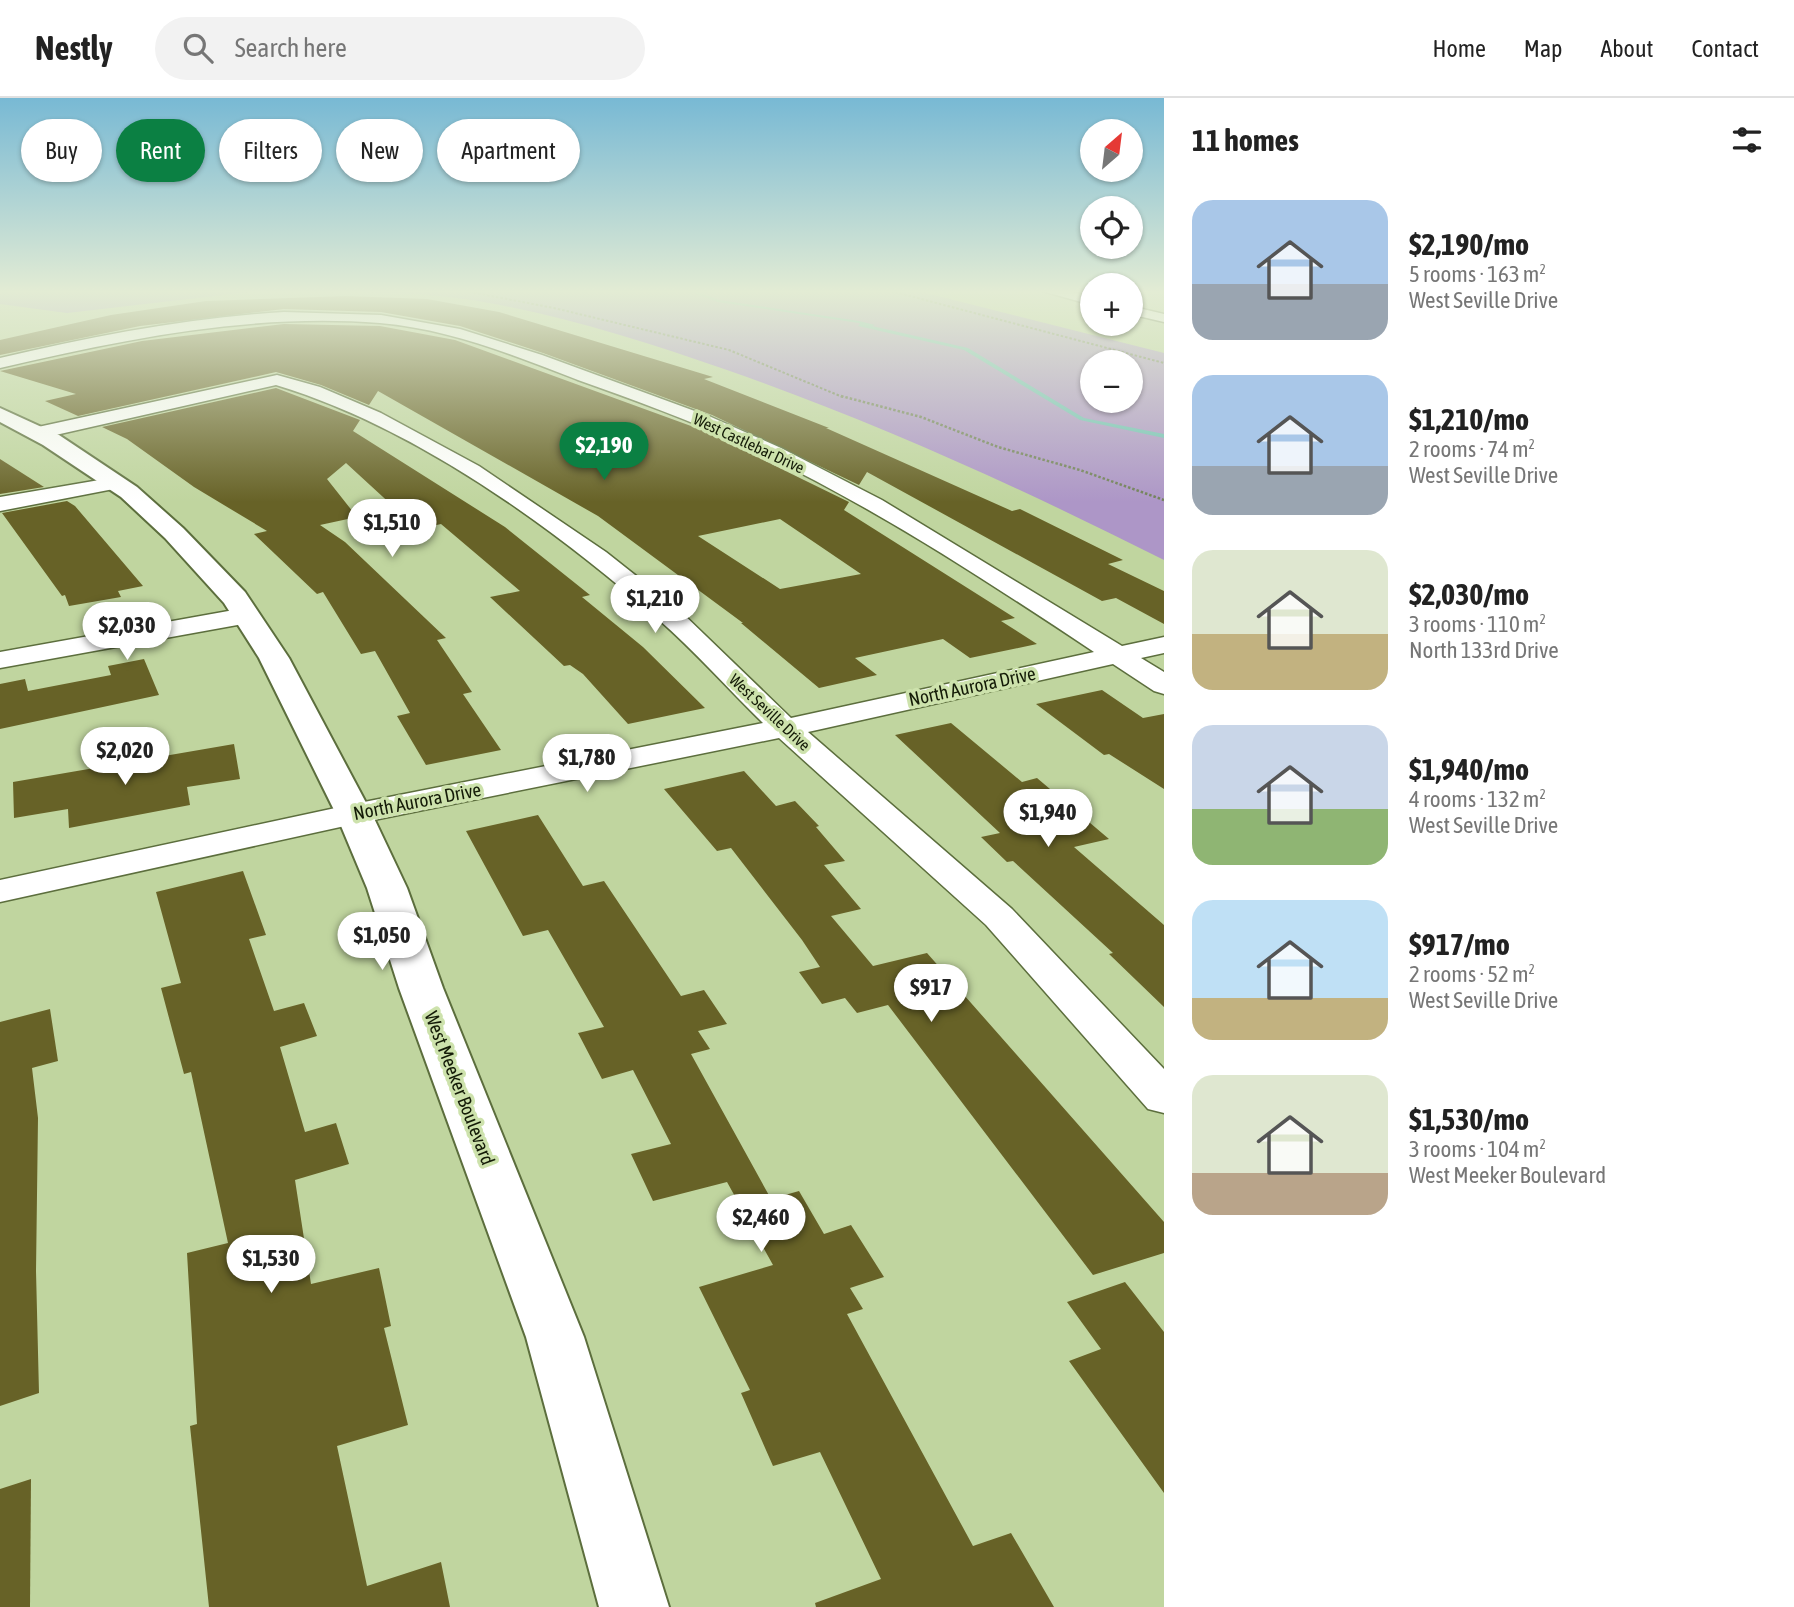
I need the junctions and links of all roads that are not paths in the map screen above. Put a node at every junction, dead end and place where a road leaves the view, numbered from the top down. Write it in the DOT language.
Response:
graph roads {
  1 [pos="546,361"];
  2 [pos="0,414"];
  3 [pos="38,433"];
  4 [pos="117,483"];
  5 [pos="0,504"];
  6 [pos="240,607"];
  7 [pos="0,639"];
  8 [pos="1164,645"];
  9 [pos="1116,654"];
  10 [pos="0,660"];
  11 [pos="1164,685"];
  12 [pos="785,728"];
  13 [pos="354,814"];
  14 [pos="0,891"];
  15 [pos="1164,1097"];
  16 [pos="634,1607"];
  1 -- 9 [label="street, West Castlebar Drive"];
  2 -- 3 [label="street, West Meeker Boulevard"];
  3 -- 4 [label="street, West Meeker Boulevard"];
  3 -- 12 [label="street, West Seville Drive"];
  4 -- 5 [label="street"];
  4 -- 6 [label="street, West Meeker Boulevard"];
  6 -- 7 [label="street"];
  6 -- 10 [label="street"];
  6 -- 13 [label="street, West Meeker Boulevard"];
  8 -- 9 [label="street, North Aurora Drive"];
  9 -- 11 [label="street, West Castlebar Drive"];
  9 -- 12 [label="street, North Aurora Drive"];
  12 -- 13 [label="street, North Aurora Drive"];
  12 -- 15 [label="street, West Seville Drive"];
  13 -- 14 [label="street, North Aurora Drive"];
  13 -- 16 [label="street, West Meeker Boulevard"];
}
